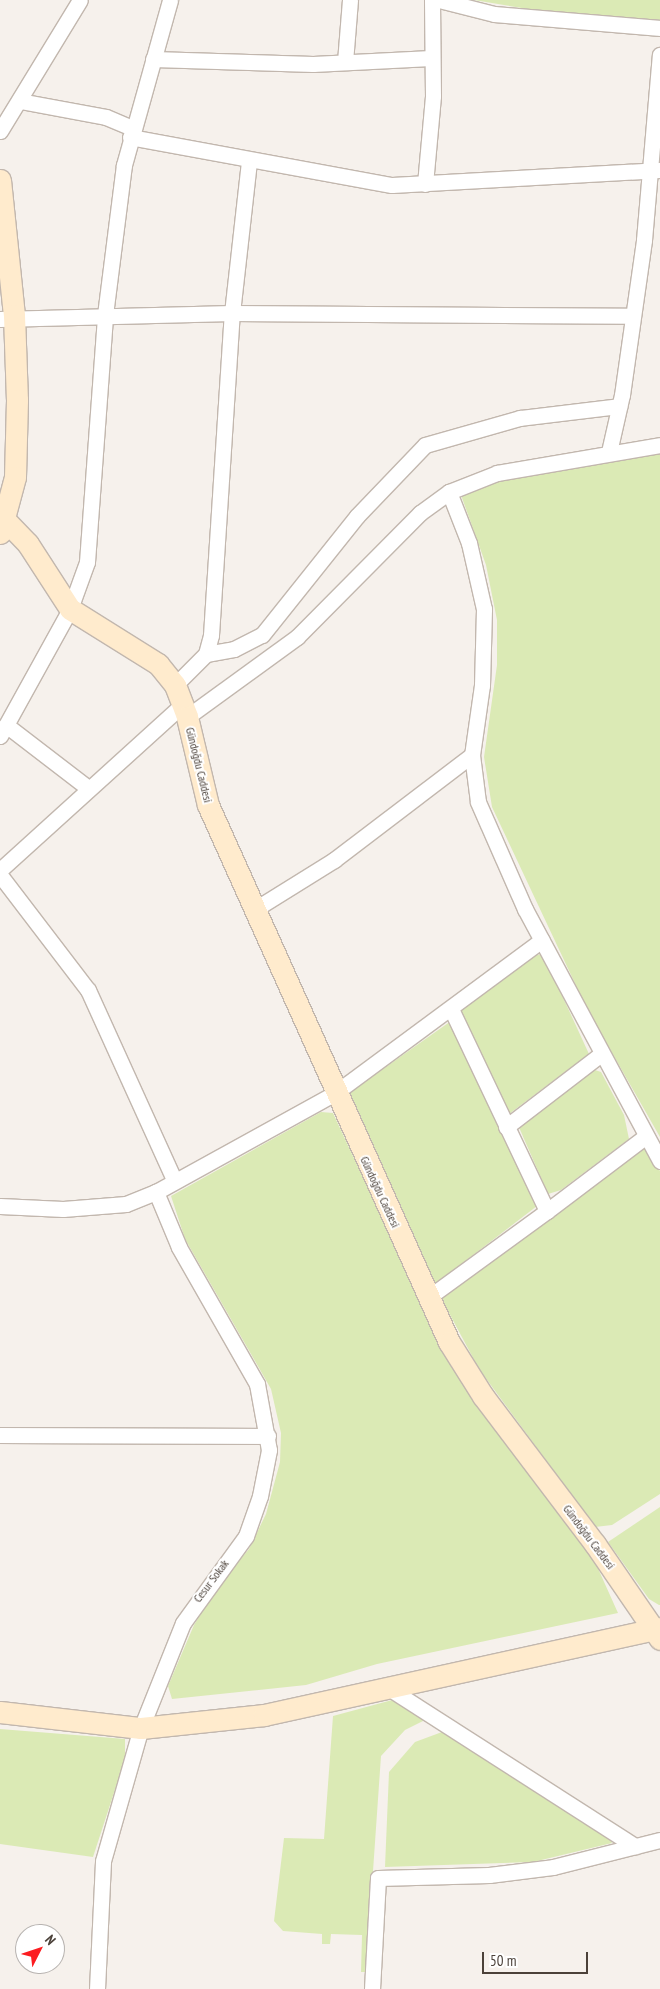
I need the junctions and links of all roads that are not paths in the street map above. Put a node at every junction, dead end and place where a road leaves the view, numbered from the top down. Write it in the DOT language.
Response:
graph roads {
  1 [pos="80,0"];
  2 [pos="170,0"];
  3 [pos="350,0"];
  4 [pos="432,0"];
  5 [pos="439,0"];
  6 [pos="660,28"];
  7 [pos="660,55"];
  8 [pos="431,58"];
  9 [pos="153,60"];
  10 [pos="345,62"];
  11 [pos="20,101"];
  12 [pos="0,131"];
  13 [pos="131,133"];
  14 [pos="249,162"];
  15 [pos="654,170"];
  16 [pos="0,180"];
  17 [pos="425,184"];
  18 [pos="2,224"];
  19 [pos="232,313"];
  20 [pos="105,314"];
  21 [pos="630,316"];
  22 [pos="7,317"];
  23 [pos="619,406"];
  24 [pos="660,445"];
  25 [pos="609,452"];
  26 [pos="449,492"];
  27 [pos="2,523"];
  28 [pos="70,609"];
  29 [pos="206,654"];
  30 [pos="181,702"];
  31 [pos="3,731"];
  32 [pos="472,756"];
  33 [pos="88,788"];
  34 [pos="0,870"];
  35 [pos="0,876"];
  36 [pos="257,908"];
  37 [pos="542,940"];
  38 [pos="451,1009"];
  39 [pos="600,1055"];
  40 [pos="335,1093"];
  41 [pos="506,1127"];
  42 [pos="645,1138"];
  43 [pos="660,1161"];
  44 [pos="174,1180"];
  45 [pos="156,1192"];
  46 [pos="0,1206"];
  47 [pos="547,1211"];
  48 [pos="429,1297"];
  49 [pos="0,1435"];
  50 [pos="268,1436"];
  51 [pos="658,1632"];
  52 [pos="387,1687"];
  53 [pos="0,1712"];
  54 [pos="141,1728"];
  55 [pos="660,1840"];
  56 [pos="635,1846"];
  57 [pos="97,1989"];
  58 [pos="372,1989"];
  1 -- 11 [label="street"];
  2 -- 9 [label="street"];
  3 -- 10 [label="street"];
  4 -- 8 [label="street"];
  5 -- 6 [label="street"];
  7 -- 15 [label="street"];
  8 -- 10 [label="street"];
  8 -- 17 [label="street"];
  9 -- 10 [label="street"];
  9 -- 13 [label="street"];
  11 -- 12 [label="street"];
  11 -- 13 [label="street"];
  13 -- 14 [label="street"];
  13 -- 20 [label="street"];
  14 -- 17 [label="street"];
  14 -- 19 [label="street"];
  15 -- 17 [label="street"];
  15 -- 21 [label="street"];
  16 -- 18 [label="street"];
  18 -- 22 [label="street"];
  19 -- 20 [label="street"];
  19 -- 21 [label="street"];
  19 -- 29 [label="street"];
  20 -- 22 [label="street"];
  20 -- 28 [label="street"];
  21 -- 23 [label="street"];
  22 -- 27 [label="street"];
  23 -- 25 [label="street"];
  23 -- 29 [label="street"];
  24 -- 25 [label="street"];
  25 -- 26 [label="street"];
  26 -- 30 [label="street"];
  26 -- 32 [label="street"];
  27 -- 28 [label="street"];
  28 -- 30 [label="street"];
  28 -- 31 [label="street"];
  29 -- 30 [label="street"];
  30 -- 33 [label="street"];
  30 -- 36 [label="street, Gündoğdu Caddesi"];
  31 -- 33 [label="street"];
  32 -- 36 [label="street"];
  32 -- 37 [label="street"];
  33 -- 34 [label="street"];
  35 -- 44 [label="street"];
  36 -- 40 [label="street, Gündoğdu Caddesi"];
  37 -- 38 [label="street"];
  37 -- 39 [label="street"];
  38 -- 40 [label="street"];
  38 -- 41 [label="street"];
  39 -- 41 [label="street"];
  39 -- 42 [label="street"];
  40 -- 44 [label="street"];
  40 -- 48 [label="street, Gündoğdu Caddesi"];
  41 -- 47 [label="street"];
  42 -- 43 [label="street"];
  42 -- 47 [label="street"];
  44 -- 45 [label="street"];
  45 -- 46 [label="street"];
  45 -- 50 [label="street, Cesur Sokak"];
  47 -- 48 [label="street"];
  48 -- 51 [label="street, Gündoğdu Caddesi"];
  49 -- 50 [label="street"];
  50 -- 54 [label="street, Cesur Sokak"];
  51 -- 52 [label="street"];
  52 -- 54 [label="street"];
  52 -- 56 [label="street"];
  53 -- 54 [label="street"];
  54 -- 57 [label="street, Cesur Sokak"];
  55 -- 56 [label="street"];
  56 -- 58 [label="street"];
}
